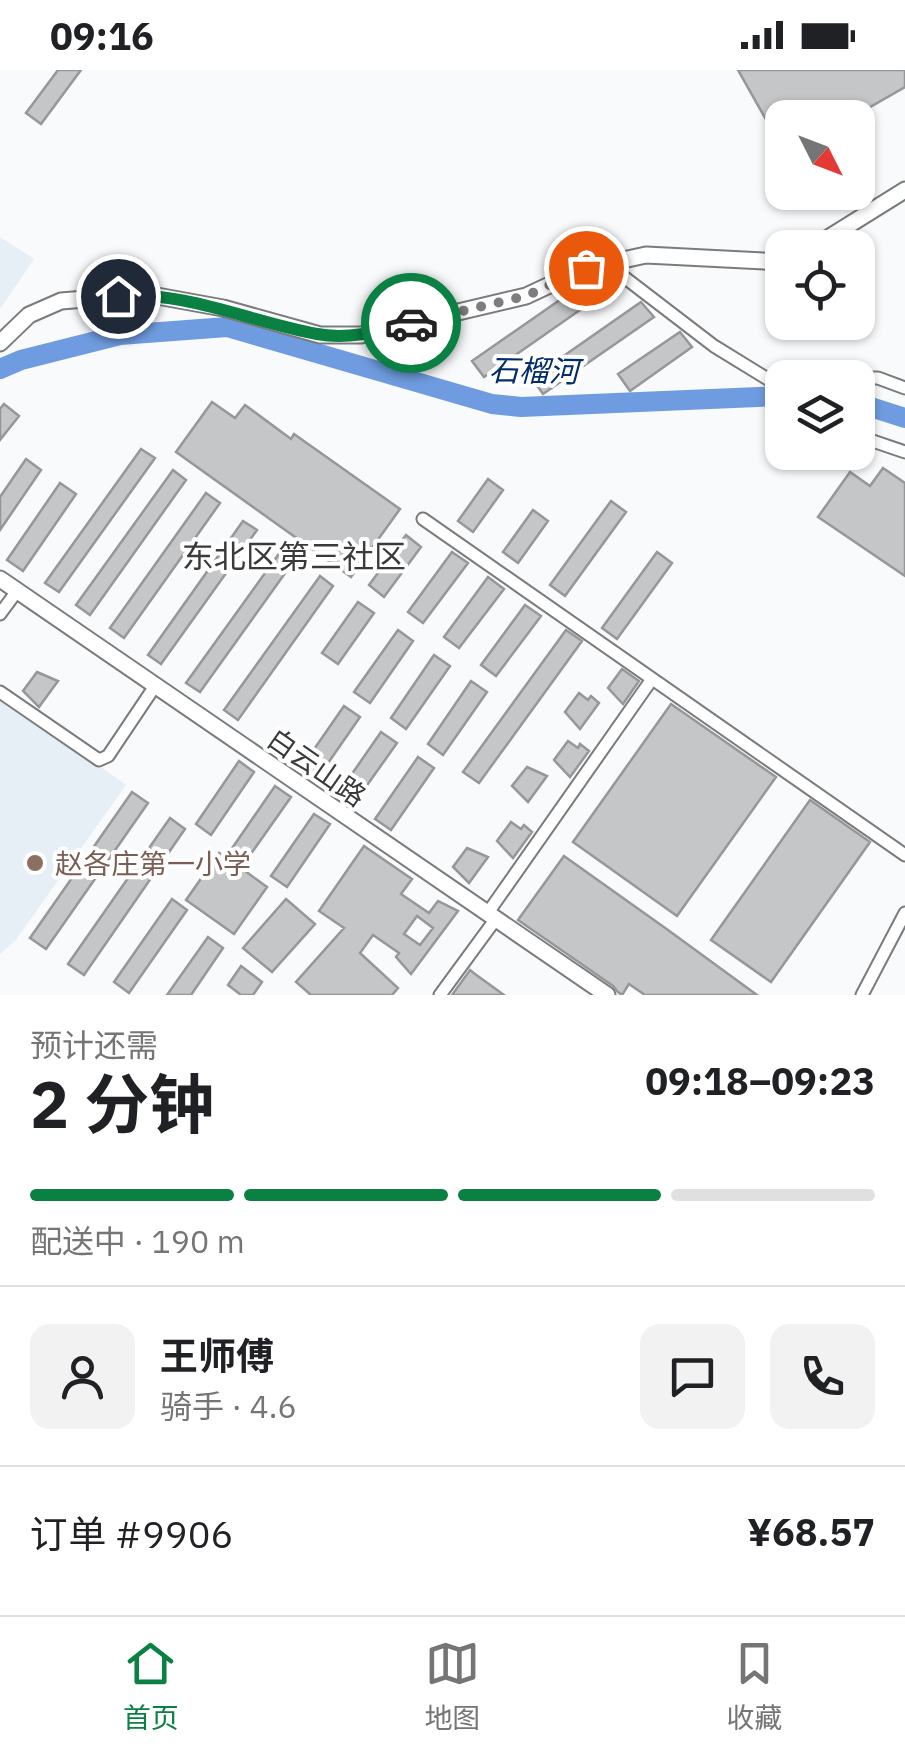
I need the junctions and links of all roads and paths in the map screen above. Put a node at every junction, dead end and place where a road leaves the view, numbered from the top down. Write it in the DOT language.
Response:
graph roads {
  1 [pos="905,190"];
  2 [pos="841,230"];
  3 [pos="765,261"];
  4 [pos="607,264"];
  5 [pos="0,343"];
  6 [pos="765,373"];
  7 [pos="875,378"];
  8 [pos="905,388"];
  9 [pos="875,442"];
  10 [pos="905,452"];
  11 [pos="423,520"];
  12 [pos="0,579"];
  13 [pos="17,590"];
  14 [pos="0,614"];
  15 [pos="652,679"];
  16 [pos="155,686"];
  17 [pos="0,692"];
  18 [pos="905,855"];
  19 [pos="905,913"];
  20 [pos="491,917"];
  21 [pos="440,995"];
  22 [pos="606,995"];
  23 [pos="862,995"];
  1 -- 2 [label="street"];
  3 -- 4 [label="street"];
  4 -- 5 [label="street"];
  4 -- 6 [label="street"];
  7 -- 8 [label="street"];
  9 -- 10 [label="street"];
  11 -- 15 [label="street"];
  12 -- 13 [label="street, 白云山路"];
  13 -- 14 [label="street"];
  13 -- 16 [label="street, 白云山路"];
  15 -- 18 [label="street"];
  15 -- 20 [label="street"];
  16 -- 17 [label="street"];
  16 -- 20 [label="street, 白云山路"];
  19 -- 23 [label="street"];
  20 -- 21 [label="street"];
  20 -- 22 [label="street, 白云山路"];
}
